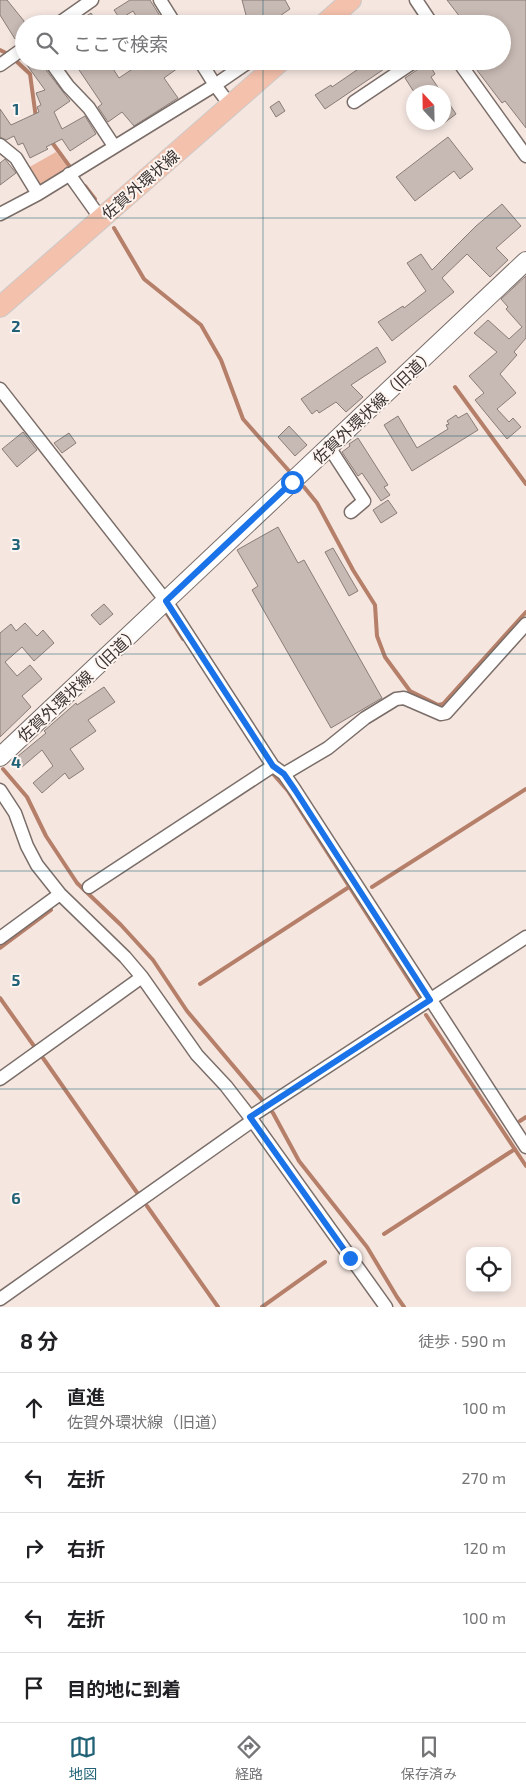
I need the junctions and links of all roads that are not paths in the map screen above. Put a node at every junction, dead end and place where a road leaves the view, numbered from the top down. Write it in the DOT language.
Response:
graph roads {
  1 [pos="92,0"];
  2 [pos="160,0"];
  3 [pos="351,0"];
  4 [pos="416,0"];
  5 [pos="71,15"];
  6 [pos="169,15"];
  7 [pos="334,15"];
  8 [pos="426,15"];
  9 [pos="15,54"];
  10 [pos="0,65"];
  11 [pos="56,70"];
  12 [pos="206,70"];
  13 [pos="237,70"];
  14 [pos="271,70"];
  15 [pos="402,70"];
  16 [pos="464,70"];
  17 [pos="215,85"];
  18 [pos="354,102"];
  19 [pos="230,105"];
  20 [pos="0,145"];
  21 [pos="114,146"];
  22 [pos="526,156"];
  23 [pos="69,174"];
  24 [pos="38,194"];
  25 [pos="0,214"];
  26 [pos="100,219"];
  27 [pos="526,260"];
  28 [pos="0,307"];
  29 [pos="0,389"];
  30 [pos="329,447"];
  31 [pos="351,512"];
  32 [pos="166,601"];
  33 [pos="526,624"];
  34 [pos="0,757"];
  35 [pos="273,766"];
  36 [pos="284,774"];
  37 [pos="0,790"];
  38 [pos="89,888"];
  39 [pos="60,894"];
  40 [pos="526,937"];
  41 [pos="0,938"];
  42 [pos="142,977"];
  43 [pos="430,1000"];
  44 [pos="0,1079"];
  45 [pos="251,1119"];
  46 [pos="526,1147"];
  47 [pos="0,1299"];
  48 [pos="386,1307"];
  1 -- 5 [label="street"];
  2 -- 6 [label="street"];
  3 -- 7 [label="main road"];
  4 -- 8 [label="street"];
  9 -- 10 [label="street"];
  11 -- 21 [label="street"];
  12 -- 17 [label="street"];
  13 -- 17 [label="street"];
  14 -- 19 [label="main road, 佐賀外環状線"];
  15 -- 18 [label="street"];
  16 -- 22 [label="street"];
  17 -- 19 [label="street"];
  17 -- 21 [label="street"];
  19 -- 26 [label="main road, 佐賀外環状線"];
  20 -- 24 [label="street"];
  21 -- 23 [label="street"];
  23 -- 24 [label="street"];
  23 -- 26 [label="street"];
  24 -- 25 [label="street"];
  26 -- 28 [label="main road, 佐賀外環状線"];
  27 -- 30 [label="street, 佐賀外環状線（旧道）"];
  29 -- 32 [label="street"];
  30 -- 31 [label="street"];
  30 -- 32 [label="street, 佐賀外環状線（旧道）"];
  32 -- 34 [label="street, 佐賀外環状線（旧道）"];
  32 -- 35 [label="street"];
  33 -- 36 [label="street"];
  35 -- 36 [label="street"];
  35 -- 38 [label="street"];
  36 -- 43 [label="street"];
  37 -- 39 [label="street"];
  39 -- 41 [label="street"];
  39 -- 42 [label="street"];
  40 -- 43 [label="street"];
  42 -- 44 [label="street"];
  42 -- 45 [label="street"];
  43 -- 45 [label="street"];
  43 -- 46 [label="street"];
  45 -- 47 [label="street"];
  45 -- 48 [label="street"];
}
